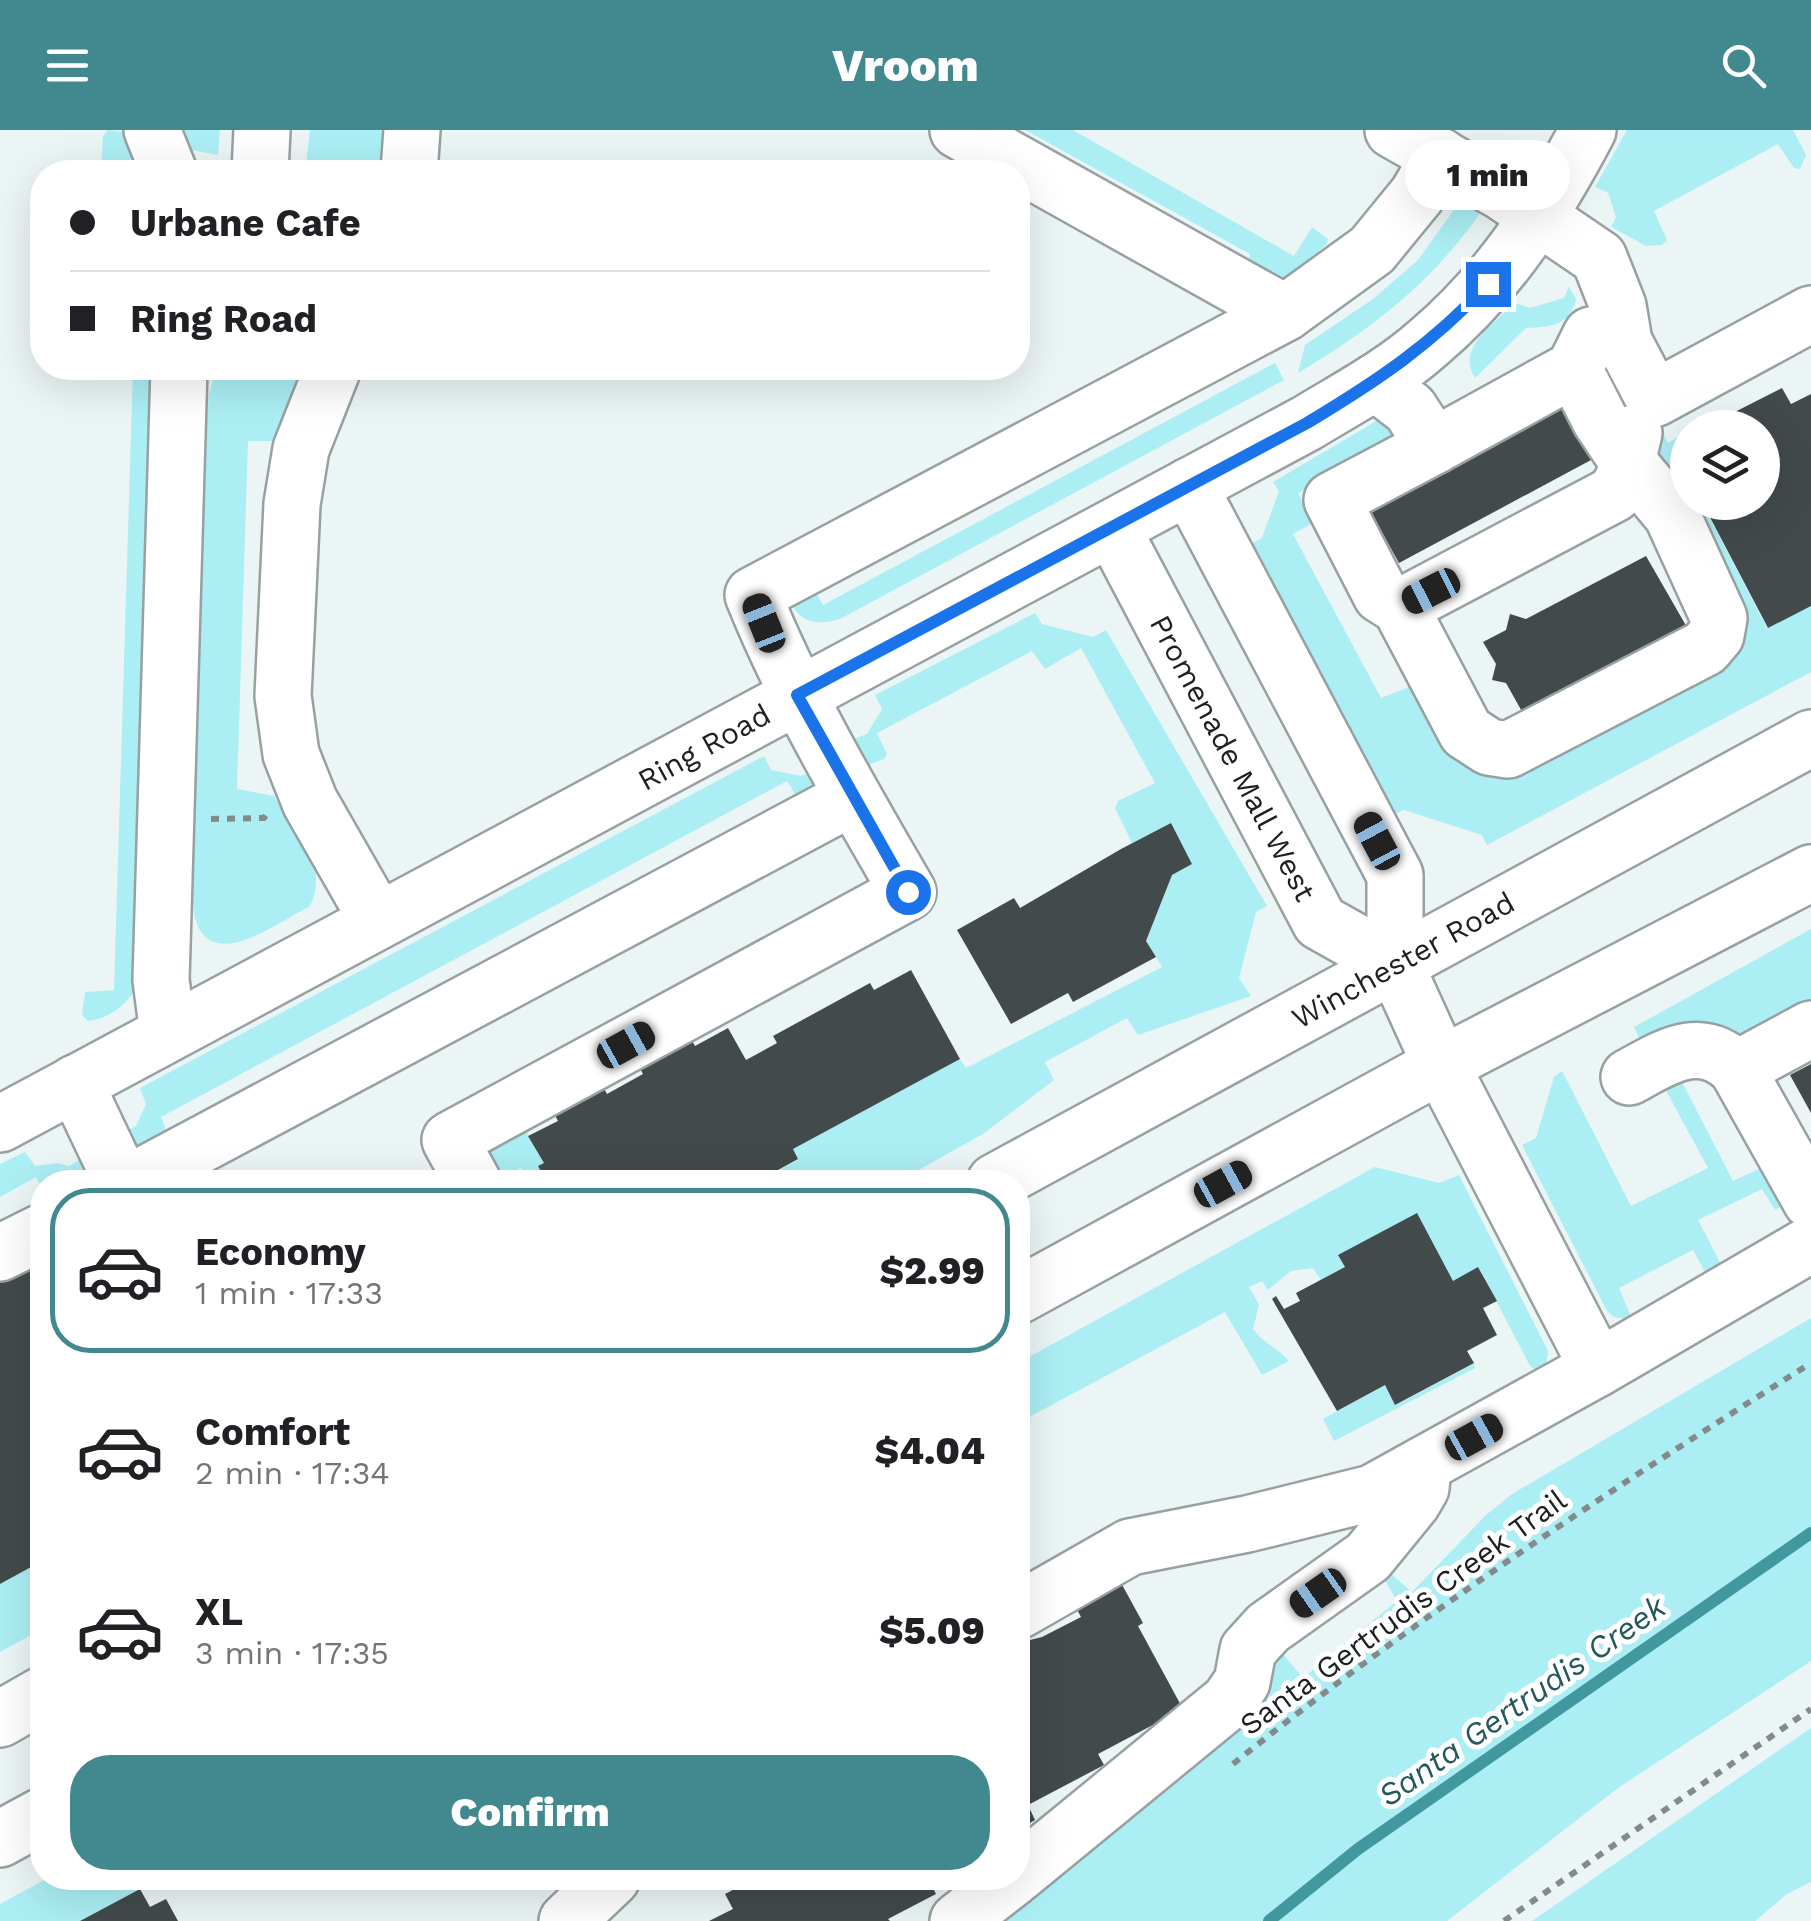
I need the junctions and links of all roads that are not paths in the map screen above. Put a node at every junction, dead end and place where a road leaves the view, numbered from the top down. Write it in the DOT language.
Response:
graph roads {
  1 [pos="152,130"];
  2 [pos="262,130"];
  3 [pos="412,130"];
  4 [pos="958,130"];
  5 [pos="1393,130"];
  6 [pos="1588,130"];
  7 [pos="1440,156"];
  8 [pos="164,160"];
  9 [pos="261,160"];
  10 [pos="410,160"];
  11 [pos="1012,160"];
  12 [pos="1030,170"];
  13 [pos="1538,219"];
  14 [pos="1618,306"];
  15 [pos="1285,313"];
  16 [pos="1811,314"];
  17 [pos="1574,369"];
  18 [pos="178,380"];
  19 [pos="328,380"];
  20 [pos="1375,382"];
  21 [pos="1654,399"];
  22 [pos="1434,446"];
  23 [pos="1628,462"];
  24 [pos="1189,486"];
  25 [pos="1112,528"];
  26 [pos="1400,607"];
  27 [pos="797,695"];
  28 [pos="1811,738"];
  29 [pos="853,797"];
  30 [pos="1811,873"];
  31 [pos="378,922"];
  32 [pos="1396,964"];
  33 [pos="1811,1029"];
  34 [pos="168,1033"];
  35 [pos="1442,1065"];
  36 [pos="1737,1069"];
  37 [pos="1629,1078"];
  38 [pos="74,1082"];
  39 [pos="0,1124"];
  40 [pos="116,1170"];
  41 [pos="154,1170"];
  42 [pos="467,1170"];
  43 [pos="1017,1170"];
  44 [pos="1811,1201"];
  45 [pos="30,1238"];
  46 [pos="1811,1244"];
  47 [pos="0,1253"];
  48 [pos="1030,1289"];
  49 [pos="1598,1368"];
  50 [pos="1424,1465"];
  51 [pos="1030,1604"];
  52 [pos="30,1702"];
  53 [pos="0,1718"];
  54 [pos="30,1822"];
  55 [pos="0,1838"];
  56 [pos="1030,1864"];
  57 [pos="599,1890"];
  58 [pos="997,1890"];
  59 [pos="567,1921"];
  60 [pos="958,1921"];
  1 -- 8 [label="street"];
  2 -- 9 [label="street"];
  3 -- 10 [label="street"];
  4 -- 11 [label="street"];
  5 -- 7 [label="street"];
  6 -- 13 [label="street, Ring Road"];
  7 -- 13 [label="street"];
  7 -- 15 [label="street"];
  12 -- 15 [label="street"];
  13 -- 14 [label="street"];
  13 -- 20 [label="street, Ring Road"];
  14 -- 17 [label="street"];
  14 -- 21 [label="street"];
  15 -- 27 [label="street"];
  16 -- 21 [label="street"];
  17 -- 22 [label="street"];
  17 -- 23 [label="street"];
  18 -- 34 [label="street"];
  19 -- 31 [label="street"];
  20 -- 22 [label="street"];
  20 -- 24 [label="street, Ring Road"];
  21 -- 23 [label="street"];
  22 -- 26 [label="street"];
  23 -- 26 [label="street"];
  23 -- 26 [label="street"];
  24 -- 25 [label="street, Ring Road"];
  24 -- 32 [label="street"];
  25 -- 27 [label="street, Ring Road"];
  25 -- 32 [label="street, Promenade Mall West"];
  27 -- 29 [label="street"];
  27 -- 31 [label="street, Ring Road"];
  28 -- 32 [label="street, Winchester Road"];
  29 -- 41 [label="street"];
  29 -- 42 [label="street"];
  30 -- 35 [label="street"];
  31 -- 34 [label="street, Ring Road"];
  32 -- 35 [label="street"];
  32 -- 43 [label="street, Winchester Road"];
  33 -- 36 [label="street"];
  34 -- 38 [label="street, Ring Road"];
  35 -- 48 [label="street"];
  35 -- 49 [label="street"];
  36 -- 37 [label="street"];
  36 -- 44 [label="street"];
  38 -- 39 [label="street, Ring Road"];
  38 -- 40 [label="street"];
  45 -- 47 [label="street"];
  46 -- 49 [label="street"];
  49 -- 50 [label="street"];
  50 -- 51 [label="street"];
  50 -- 56 [label="street"];
  52 -- 53 [label="street"];
  54 -- 55 [label="street"];
  57 -- 59 [label="street"];
  58 -- 60 [label="street"];
}
